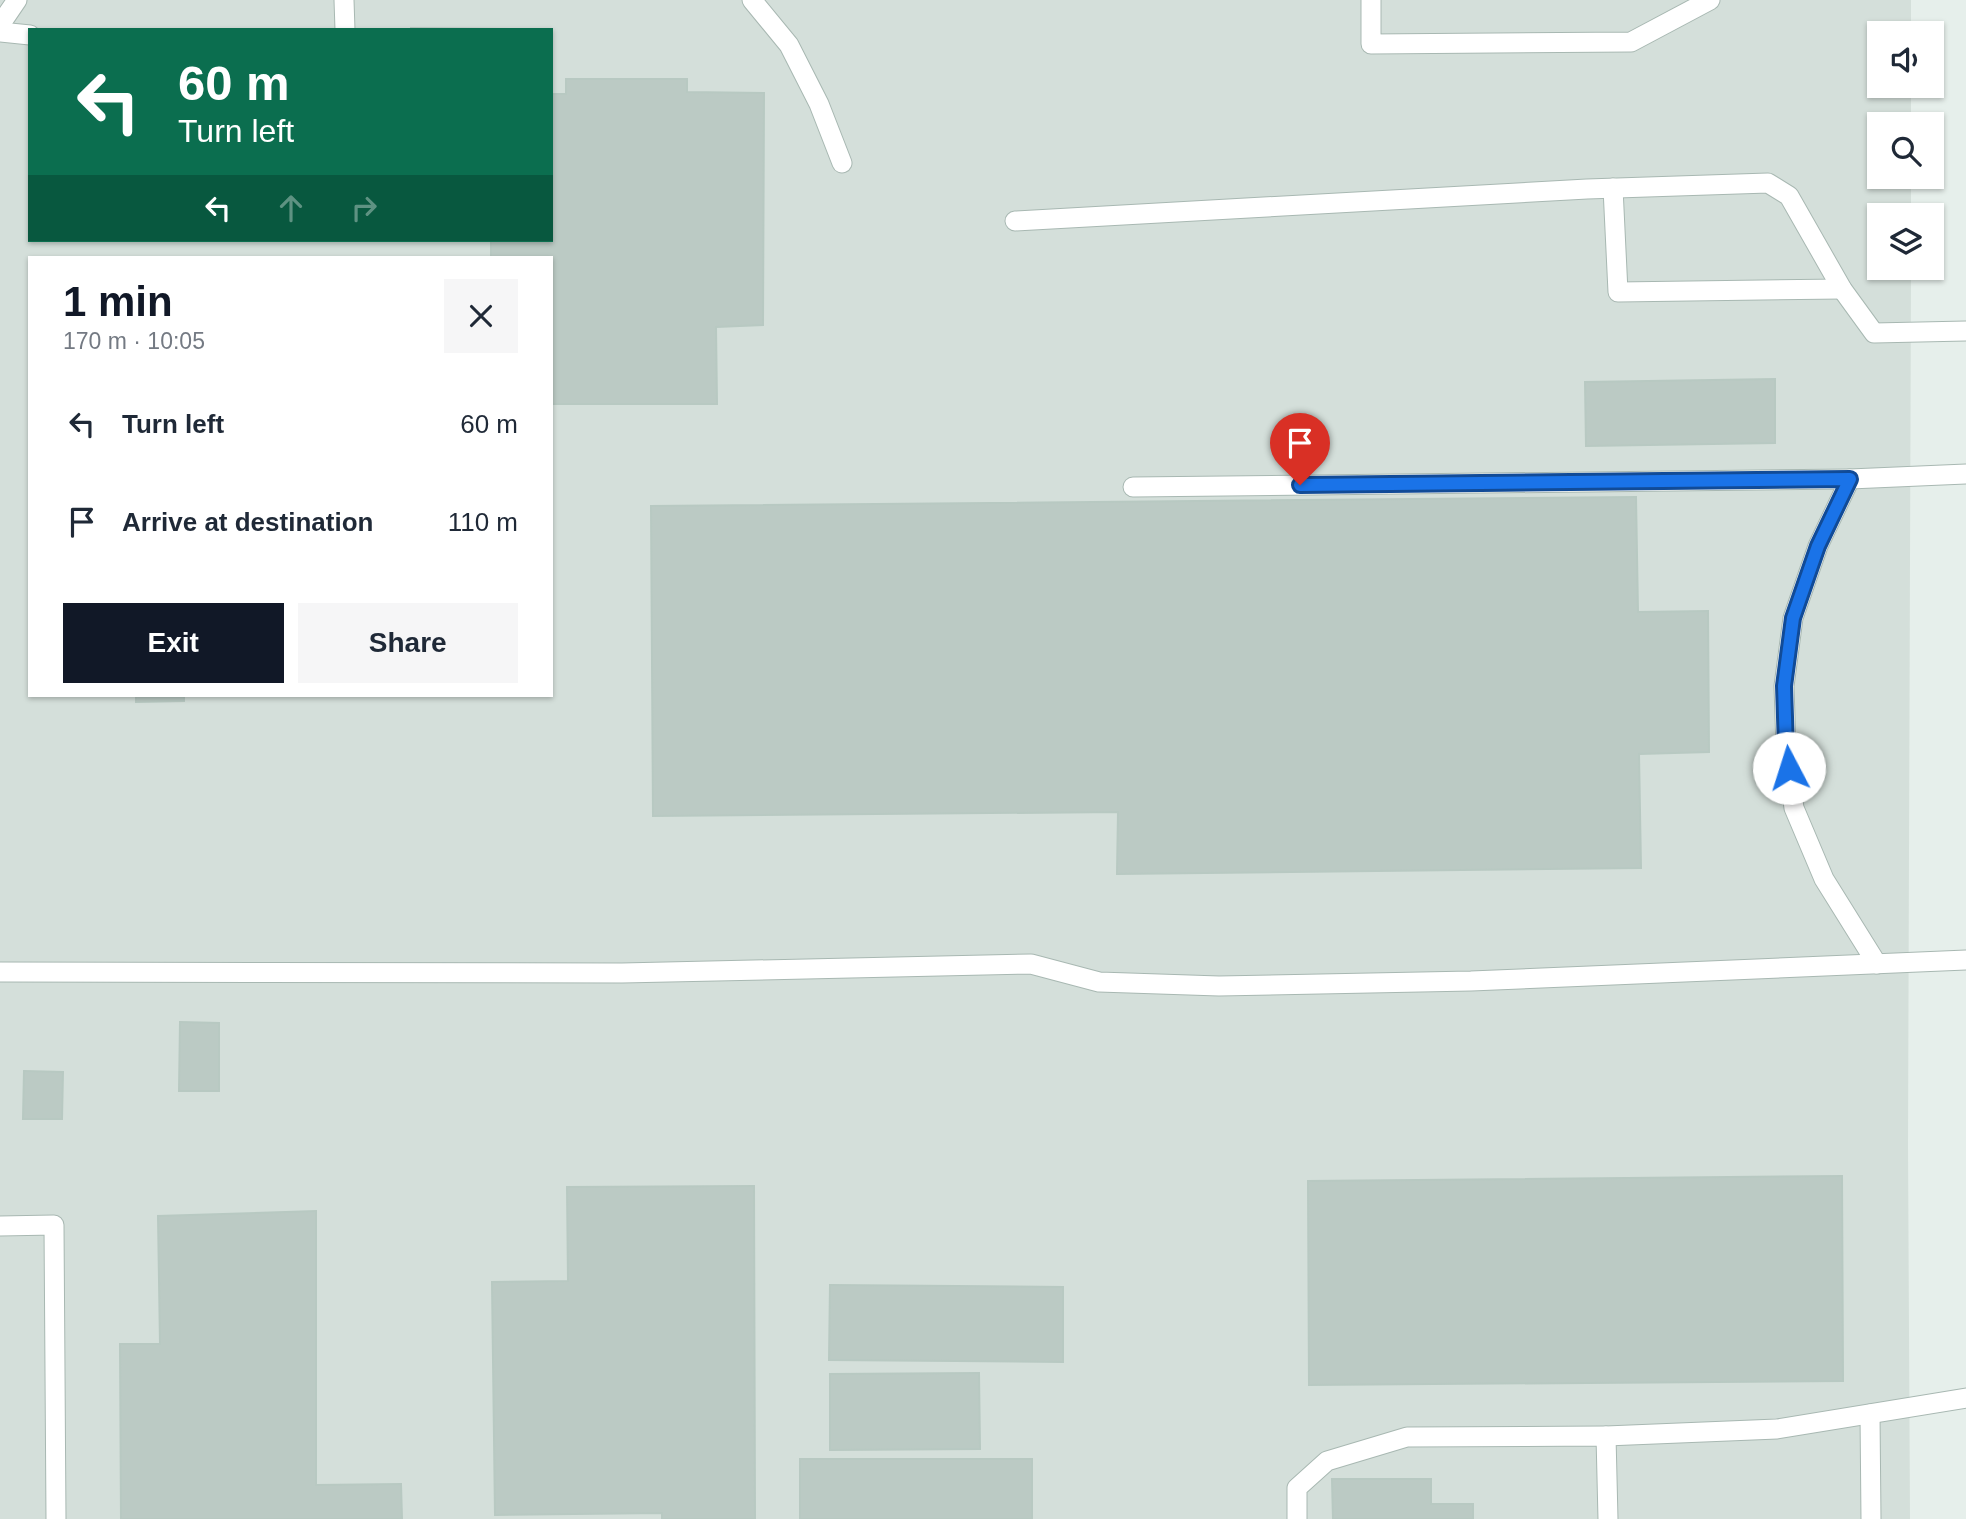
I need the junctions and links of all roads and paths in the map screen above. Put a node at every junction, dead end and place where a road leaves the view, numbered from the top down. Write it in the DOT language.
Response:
graph roads {
  1 [pos="17,0"];
  2 [pos="345,0"];
  3 [pos="752,0"];
  4 [pos="1371,0"];
  5 [pos="1710,0"];
  6 [pos="0,25"];
  7 [pos="345,28"];
  8 [pos="0,32"];
  9 [pos="28,35"];
  10 [pos="842,163"];
  11 [pos="1613,188"];
  12 [pos="1015,221"];
  13 [pos="1842,289"];
  14 [pos="1966,331"];
  15 [pos="1966,474"];
  16 [pos="1850,479"];
  17 [pos="1133,486"];
  18 [pos="1966,960"];
  19 [pos="1877,964"];
  20 [pos="0,972"];
  21 [pos="0,1226"];
  22 [pos="1966,1398"];
  23 [pos="1870,1414"];
  24 [pos="1606,1436"];
  25 [pos="56,1519"];
  26 [pos="1297,1519"];
  27 [pos="1608,1519"];
  28 [pos="1871,1519"];
  1 -- 6 [label="lane"];
  2 -- 7 [label="lane"];
  3 -- 10 [label="lane"];
  4 -- 5 [label="lane"];
  8 -- 9 [label="lane"];
  11 -- 12 [label="lane"];
  11 -- 13 [label="lane"];
  11 -- 13 [label="lane"];
  13 -- 14 [label="lane"];
  15 -- 16 [label="lane"];
  16 -- 17 [label="lane"];
  16 -- 19 [label="lane"];
  18 -- 19 [label="lane"];
  19 -- 20 [label="lane"];
  21 -- 25 [label="lane"];
  22 -- 23 [label="lane"];
  23 -- 24 [label="lane"];
  23 -- 28 [label="lane"];
  24 -- 26 [label="lane"];
  24 -- 27 [label="lane"];
}
